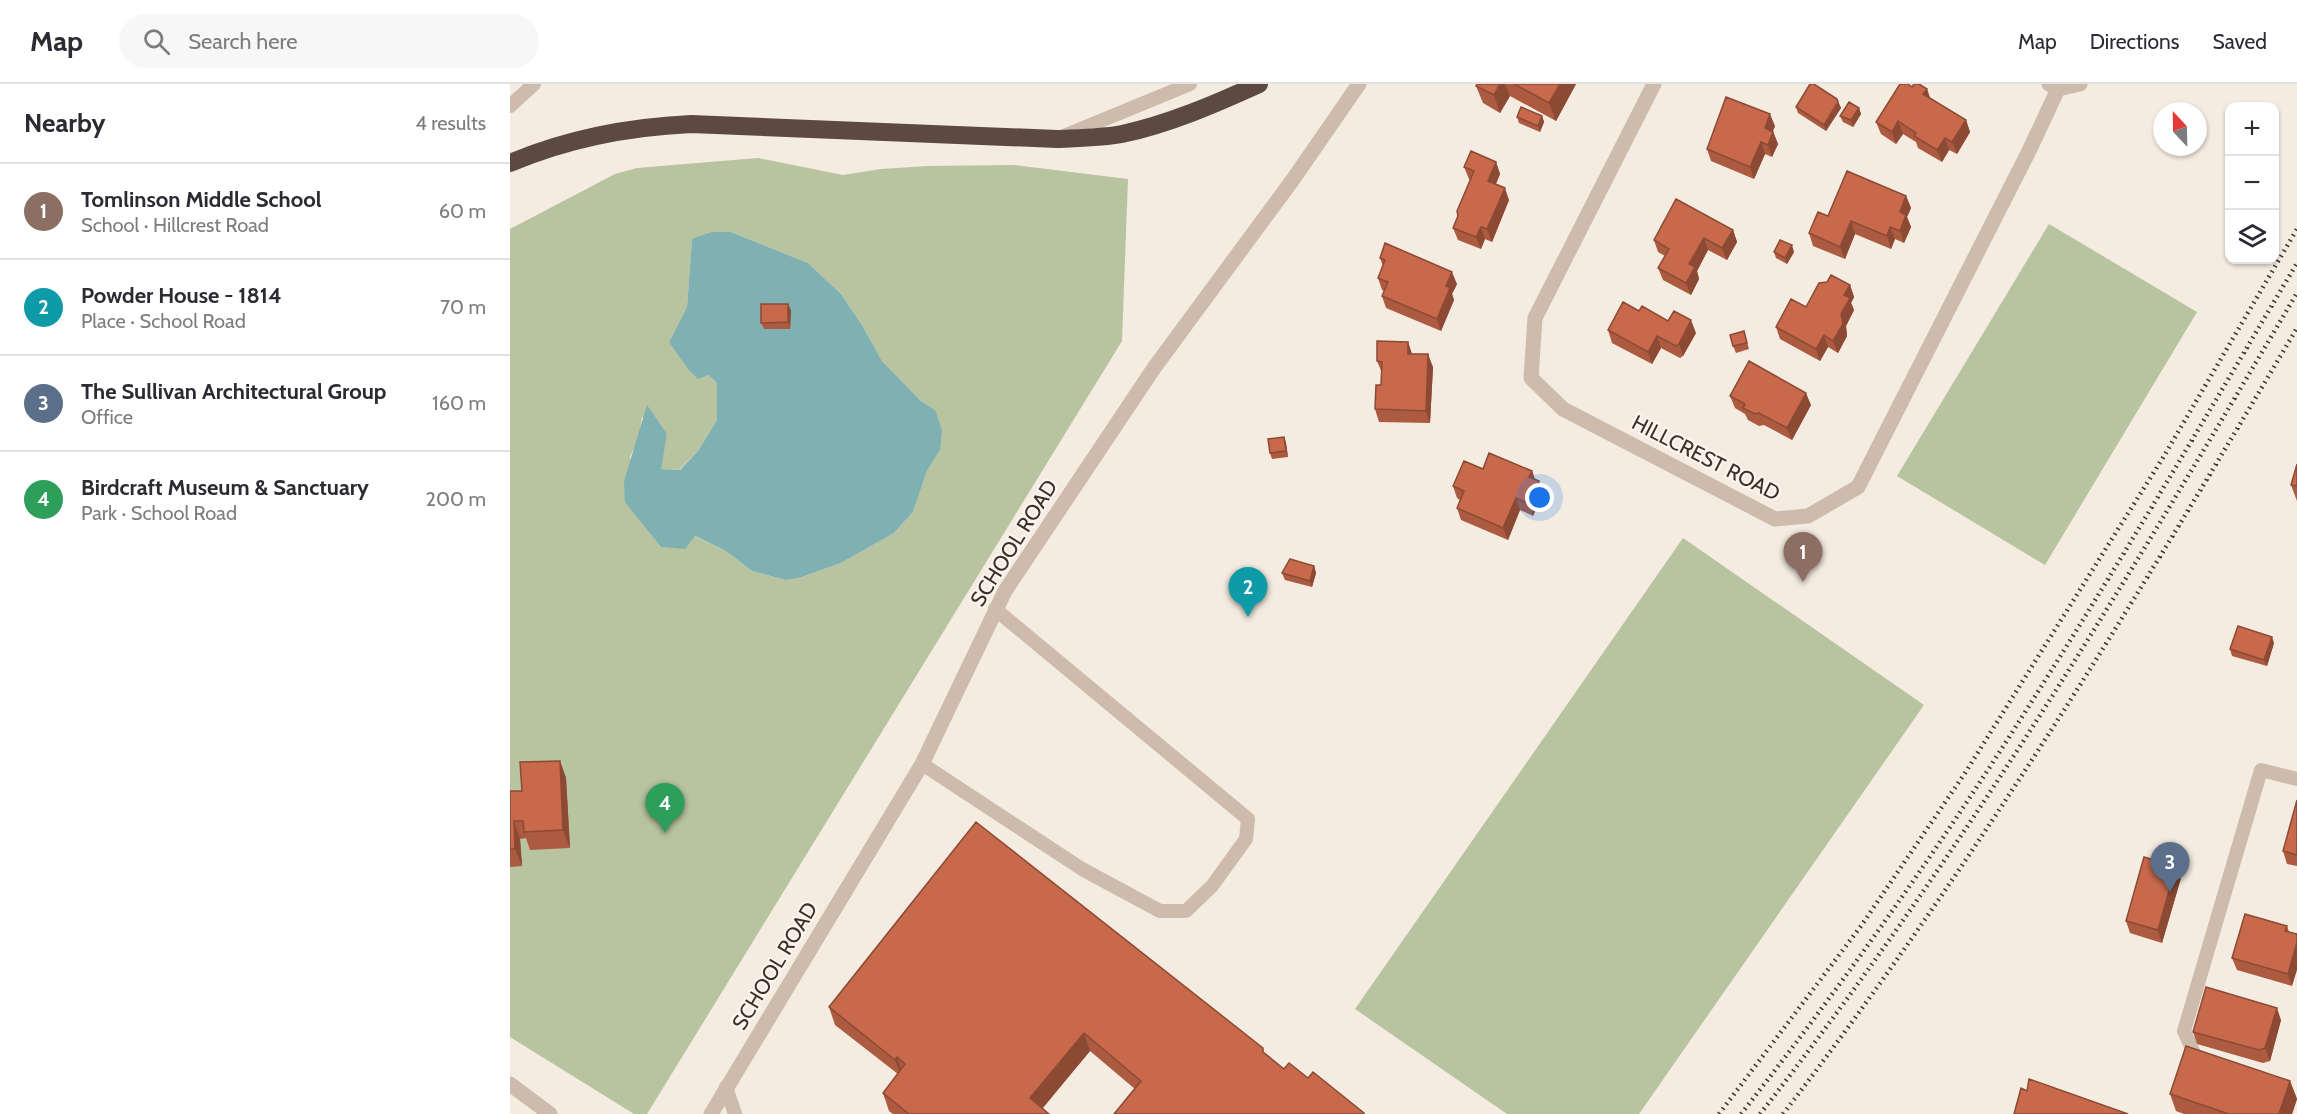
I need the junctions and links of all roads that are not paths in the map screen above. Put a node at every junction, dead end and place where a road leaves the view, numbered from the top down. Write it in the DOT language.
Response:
graph roads {
  1 [pos="534,84"];
  2 [pos="1190,84"];
  3 [pos="1258,84"];
  4 [pos="1359,84"];
  5 [pos="1654,84"];
  6 [pos="2080,84"];
  7 [pos="2053,87"];
  8 [pos="510,106"];
  9 [pos="1057,139"];
  10 [pos="510,164"];
  11 [pos="994,609"];
  12 [pos="922,765"];
  13 [pos="2297,779"];
  14 [pos="2219,1065"];
  15 [pos="510,1084"];
  16 [pos="726,1087"];
  17 [pos="534,1109"];
  18 [pos="550,1114"];
  19 [pos="711,1114"];
  20 [pos="735,1114"];
  1 -- 8 [label="lane"];
  2 -- 9 [label="lane"];
  3 -- 9 [label="highway"];
  4 -- 11 [label="street, SCHOOL ROAD"];
  5 -- 7 [label="street, HILLCREST ROAD"];
  6 -- 7 [label="street, HILLCREST ROAD"];
  9 -- 10 [label="highway"];
  11 -- 12 [label="street, SCHOOL ROAD"];
  11 -- 12 [label="lane"];
  12 -- 16 [label="street, SCHOOL ROAD"];
  13 -- 14 [label="lane"];
  15 -- 17 [label="street"];
  16 -- 19 [label="street, SCHOOL ROAD"];
  16 -- 20 [label="lane"];
  17 -- 18 [label="street"];
}
